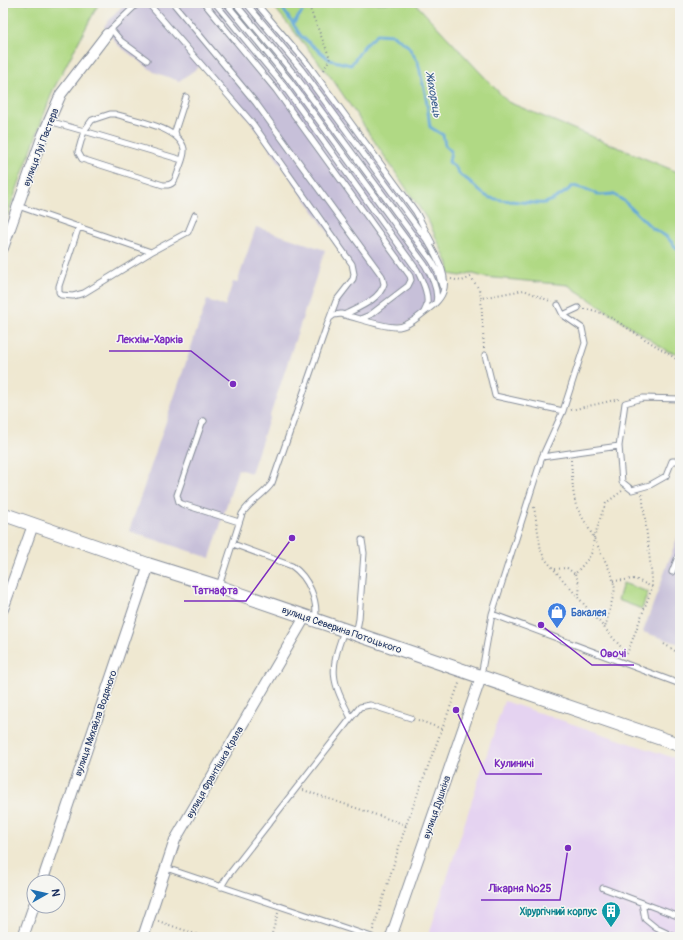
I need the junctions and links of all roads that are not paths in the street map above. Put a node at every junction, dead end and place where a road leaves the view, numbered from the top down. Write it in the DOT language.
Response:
graph roads {
  1 [pos="138,3"];
  2 [pos="148,3"];
  3 [pos="173,3"];
  4 [pos="204,3"];
  5 [pos="214,3"];
  6 [pos="226,3"];
  7 [pos="236,3"];
  8 [pos="246,3"];
  9 [pos="256,3"];
  10 [pos="109,32"];
  11 [pos="147,60"];
  12 [pos="186,97"];
  13 [pos="49,120"];
  14 [pos="84,131"];
  15 [pos="176,135"];
  16 [pos="182,160"];
  17 [pos="18,206"];
  18 [pos="195,215"];
  19 [pos="79,226"];
  20 [pos="3,248"];
  21 [pos="151,252"];
  22 [pos="438,259"];
  23 [pos="443,293"];
  24 [pos="435,303"];
  25 [pos="558,305"];
  26 [pos="578,308"];
  27 [pos="423,313"];
  28 [pos="344,315"];
  29 [pos="563,315"];
  30 [pos="329,319"];
  31 [pos="360,319"];
  32 [pos="485,355"];
  33 [pos="680,399"];
  34 [pos="563,411"];
  35 [pos="204,421"];
  36 [pos="619,446"];
  37 [pos="542,456"];
  38 [pos="680,461"];
  39 [pos="3,514"];
  40 [pos="239,522"];
  41 [pos="33,525"];
  42 [pos="362,540"];
  43 [pos="233,544"];
  44 [pos="680,552"];
  45 [pos="149,565"];
  46 [pos="672,572"];
  47 [pos="219,587"];
  48 [pos="3,609"];
  49 [pos="492,614"];
  50 [pos="310,618"];
  51 [pos="350,632"];
  52 [pos="481,677"];
  53 [pos="680,684"];
  54 [pos="351,718"];
  55 [pos="411,718"];
  56 [pos="680,745"];
  57 [pos="166,868"];
  58 [pos="45,874"];
  59 [pos="221,887"];
  60 [pos="603,888"];
  61 [pos="642,902"];
  62 [pos="30,914"];
  63 [pos="680,917"];
  64 [pos="19,936"];
  65 [pos="143,937"];
  66 [pos="372,937"];
  67 [pos="391,937"];
  68 [pos="675,937"];
  1 -- 10 [label="lane"];
  2 -- 30 [label="lane"];
  3 -- 28 [label="lane"];
  4 -- 31 [label="lane"];
  5 -- 27 [label="lane"];
  6 -- 24 [label="lane"];
  7 -- 23 [label="lane"];
  8 -- 22 [label="lane"];
  9 -- 22 [label="lane"];
  10 -- 11 [label="lane"];
  10 -- 13 [label="street, вулиця Луї Пастера"];
  12 -- 15 [label="lane"];
  13 -- 14 [label="lane"];
  13 -- 17 [label="street, вулиця Луї Пастера"];
  14 -- 15 [label="lane"];
  14 -- 16 [label="lane"];
  14 -- 16 [label="lane"];
  15 -- 16 [label="lane"];
  17 -- 19 [label="lane"];
  17 -- 20 [label="street, вулиця Луї Пастера"];
  18 -- 21 [label="lane"];
  19 -- 21 [label="lane"];
  19 -- 21 [label="lane"];
  22 -- 23 [label="lane"];
  23 -- 24 [label="lane"];
  24 -- 27 [label="lane"];
  25 -- 29 [label="lane"];
  26 -- 29 [label="lane"];
  27 -- 31 [label="lane"];
  28 -- 30 [label="lane"];
  28 -- 31 [label="lane"];
  29 -- 34 [label="lane"];
  30 -- 40 [label="lane"];
  32 -- 34 [label="lane"];
  33 -- 36 [label="lane"];
  34 -- 37 [label="lane"];
  35 -- 40 [label="lane"];
  36 -- 37 [label="lane"];
  36 -- 38 [label="lane"];
  37 -- 49 [label="lane"];
  39 -- 41 [label="street, вулиця Северина Потоцького"];
  40 -- 43 [label="lane"];
  41 -- 45 [label="street, вулиця Северина Потоцького"];
  41 -- 48 [label="street"];
  42 -- 51 [label="lane"];
  43 -- 47 [label="lane"];
  43 -- 50 [label="lane"];
  44 -- 46 [label="lane"];
  45 -- 47 [label="street, вулиця Северина Потоцького"];
  45 -- 58 [label="street, вулиця Михайла Водяного"];
  47 -- 50 [label="street, вулиця Северина Потоцького"];
  49 -- 52 [label="lane"];
  49 -- 53 [label="lane"];
  50 -- 51 [label="street, вулиця Северина Потоцького"];
  50 -- 57 [label="street, вулиця Франтішка Крала"];
  51 -- 52 [label="street, вулиця Северина Потоцького"];
  51 -- 54 [label="lane"];
  52 -- 56 [label="street, вулиця Северина Потоцького"];
  52 -- 67 [label="street, вулиця Душкіна"];
  54 -- 55 [label="lane"];
  54 -- 59 [label="lane"];
  57 -- 59 [label="lane"];
  57 -- 65 [label="street, вулиця Франтішка Крала"];
  59 -- 66 [label="lane"];
  60 -- 61 [label="lane"];
  61 -- 63 [label="lane"];
  61 -- 68 [label="lane"];
  62 -- 64 [label="street"];
}
